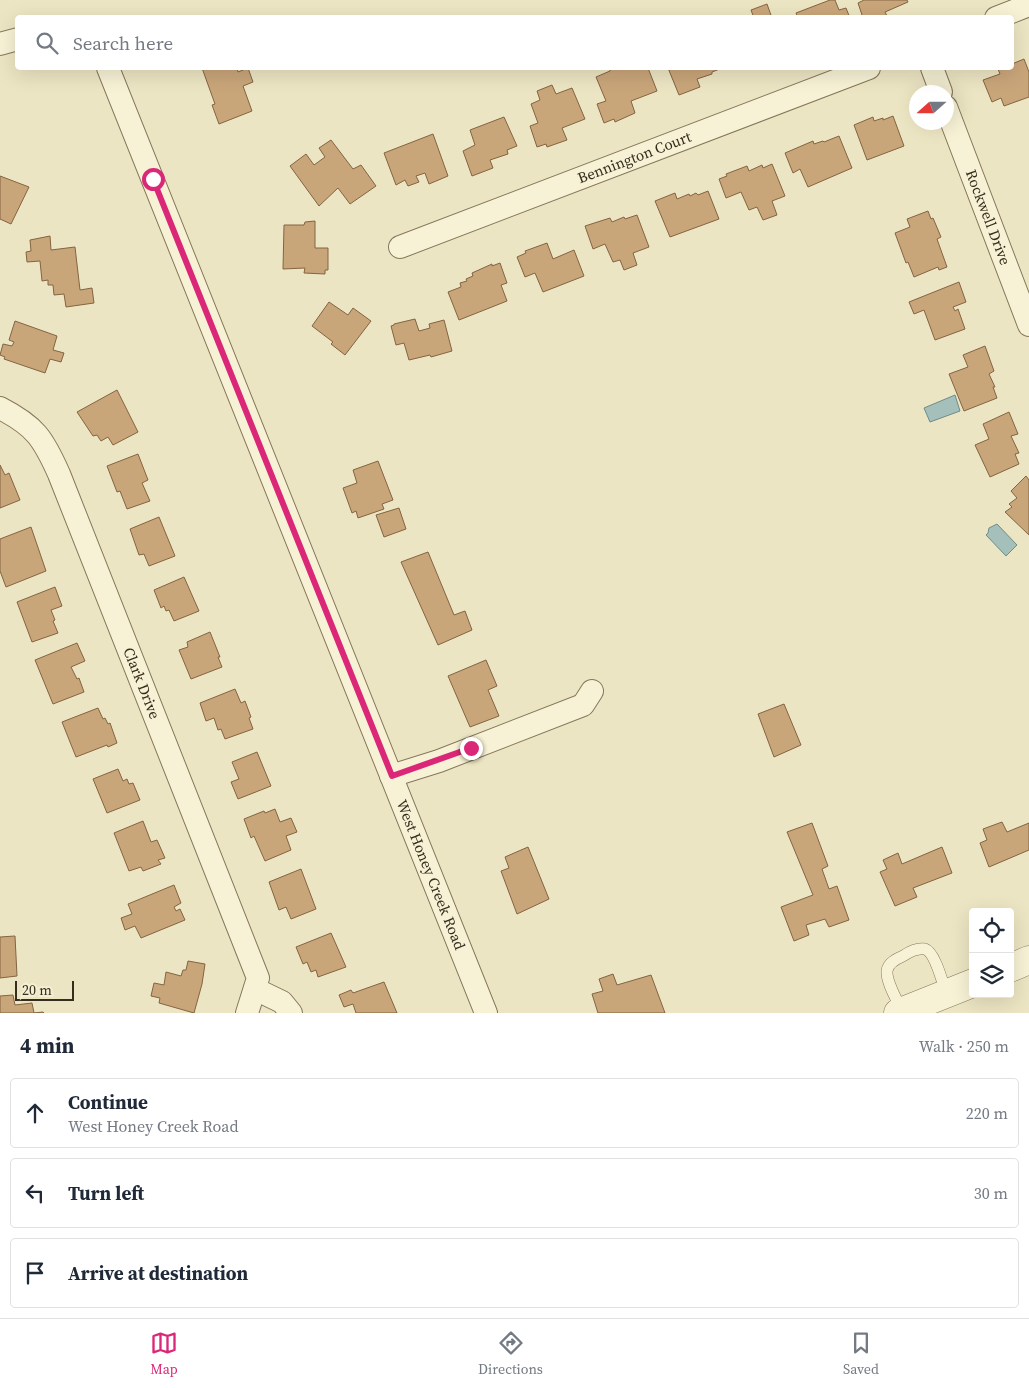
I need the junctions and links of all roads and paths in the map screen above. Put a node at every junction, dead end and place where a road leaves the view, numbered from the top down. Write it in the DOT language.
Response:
graph roads {
  1 [pos="1029,5"];
  2 [pos="1004,15"];
  3 [pos="15,40"];
  4 [pos="0,44"];
  5 [pos="109,70"];
  6 [pos="864,70"];
  7 [pos="933,70"];
  8 [pos="938,85"];
  9 [pos="954,125"];
  10 [pos="400,247"];
  11 [pos="1021,277"];
  12 [pos="1029,325"];
  13 [pos="0,408"];
  14 [pos="592,691"];
  15 [pos="392,776"];
  16 [pos="1029,960"];
  17 [pos="1014,966"];
  18 [pos="256,983"];
  19 [pos="969,985"];
  20 [pos="946,994"];
  21 [pos="900,1012"];
  22 [pos="247,1013"];
  23 [pos="291,1013"];
  24 [pos="486,1013"];
  1 -- 2 [label="street"];
  3 -- 4 [label="street"];
  5 -- 15 [label="street, West Honey Creek Road"];
  6 -- 10 [label="street, Bennington Court"];
  7 -- 8 [label="street"];
  9 -- 11 [label="street, Rockwell Drive"];
  11 -- 12 [label="street, Rockwell Drive"];
  13 -- 18 [label="street, Clark Drive"];
  14 -- 15 [label="street"];
  15 -- 24 [label="street, West Honey Creek Road"];
  16 -- 17 [label="street"];
  18 -- 22 [label="street"];
  18 -- 23 [label="street"];
  19 -- 20 [label="street"];
  20 -- 21 [label="street"];
  20 -- 21 [label="lane"];
}
